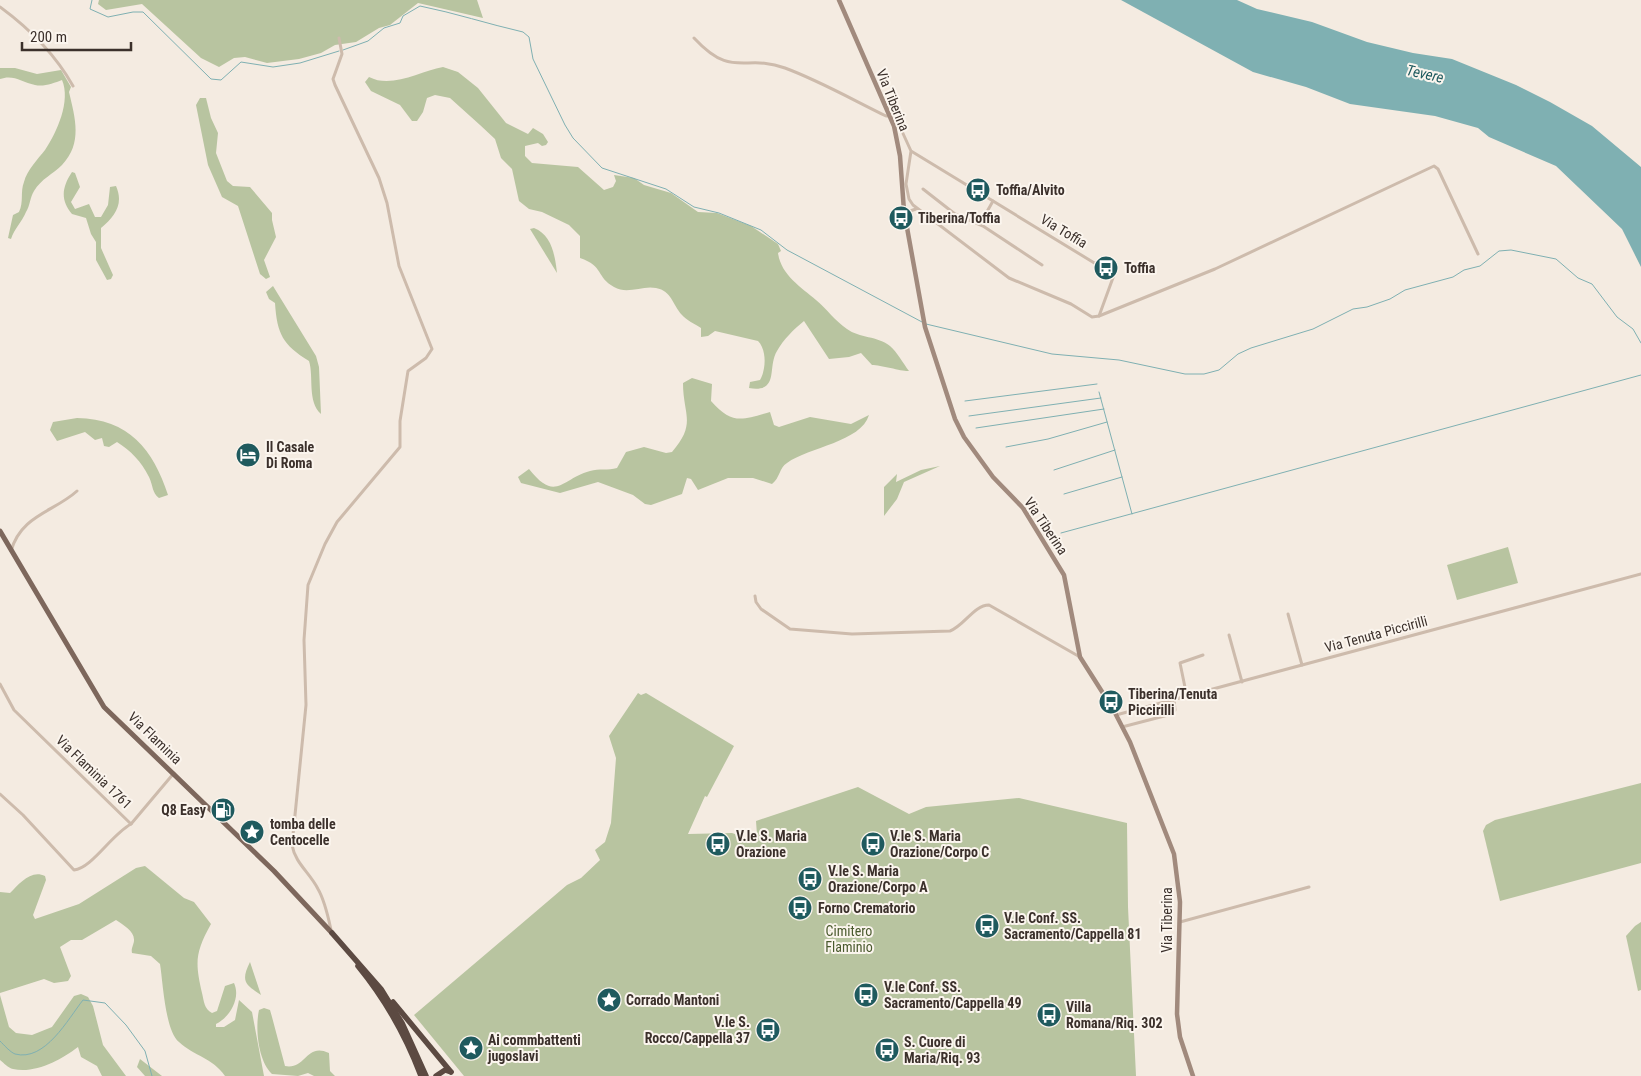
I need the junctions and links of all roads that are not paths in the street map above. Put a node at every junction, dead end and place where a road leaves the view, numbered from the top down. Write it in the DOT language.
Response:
graph roads {
  1 [pos="839,0"];
  2 [pos="0,7"];
  3 [pos="339,38"];
  4 [pos="694,38"];
  5 [pos="73,86"];
  6 [pos="890,116"];
  7 [pos="911,151"];
  8 [pos="923,189"];
  9 [pos="993,201"];
  10 [pos="917,209"];
  11 [pos="904,211"];
  12 [pos="910,211"];
  13 [pos="906,222"];
  14 [pos="980,224"];
  15 [pos="1478,254"];
  16 [pos="1042,265"];
  17 [pos="1099,316"];
  18 [pos="77,491"];
  19 [pos="0,532"];
  20 [pos="11,552"];
  21 [pos="1641,574"];
  22 [pos="755,596"];
  23 [pos="1288,614"];
  24 [pos="1229,634"];
  25 [pos="1203,655"];
  26 [pos="1080,657"];
  27 [pos="1302,665"];
  28 [pos="1242,682"];
  29 [pos="0,684"];
  30 [pos="1187,696"];
  31 [pos="1174,700"];
  32 [pos="1116,716"];
  33 [pos="1122,727"];
  34 [pos="174,773"];
  35 [pos="0,794"];
  36 [pos="131,824"];
  37 [pos="1309,887"];
  38 [pos="1179,922"];
  39 [pos="332,933"];
  40 [pos="381,988"];
  41 [pos="453,1074"];
  42 [pos="421,1076"];
  43 [pos="426,1076"];
  44 [pos="436,1076"];
  45 [pos="1192,1076"];
  1 -- 6 [label="main road, Via Tiberina"];
  2 -- 5 [label="street"];
  3 -- 39 [label="street"];
  4 -- 6 [label="street"];
  6 -- 7 [label="street"];
  6 -- 11 [label="main road, Via Tiberina"];
  7 -- 9 [label="street, Via Toffia"];
  7 -- 10 [label="street"];
  8 -- 14 [label="street"];
  9 -- 14 [label="street"];
  9 -- 17 [label="street, Via Toffia"];
  10 -- 12 [label="street"];
  10 -- 17 [label="street"];
  11 -- 12 [label="street"];
  11 -- 13 [label="main road, Via Tiberina"];
  12 -- 13 [label="street"];
  13 -- 26 [label="main road, Via Tiberina"];
  14 -- 16 [label="street"];
  15 -- 17 [label="street"];
  18 -- 20 [label="street"];
  19 -- 20 [label="main road, Via Flaminia"];
  20 -- 34 [label="main road, Via Flaminia"];
  21 -- 27 [label="street, Via Tenuta Piccirilli"];
  22 -- 26 [label="street"];
  23 -- 27 [label="street"];
  24 -- 28 [label="street"];
  25 -- 30 [label="street"];
  26 -- 32 [label="main road, Via Tiberina"];
  27 -- 28 [label="street, Via Tenuta Piccirilli"];
  28 -- 30 [label="street, Via Tenuta Piccirilli"];
  29 -- 36 [label="street, Via Flaminia 1761"];
  30 -- 31 [label="street, Via Tenuta Piccirilli"];
  31 -- 32 [label="street, Via Tenuta Piccirilli"];
  31 -- 33 [label="street"];
  32 -- 33 [label="main road, Via Tiberina"];
  33 -- 38 [label="main road, Via Tiberina"];
  34 -- 36 [label="street, Via Flaminia 1761"];
  34 -- 39 [label="main road, Via Flaminia"];
  35 -- 36 [label="street"];
  37 -- 38 [label="street"];
  38 -- 45 [label="main road, Via Tiberina"];
  39 -- 40 [label="highway, Via Flaminia"];
  39 -- 42 [label="highway, Via Flaminia"];
  40 -- 41 [label="highway"];
  40 -- 43 [label="highway, Via Flaminia"];
  41 -- 44 [label="highway"];
}
